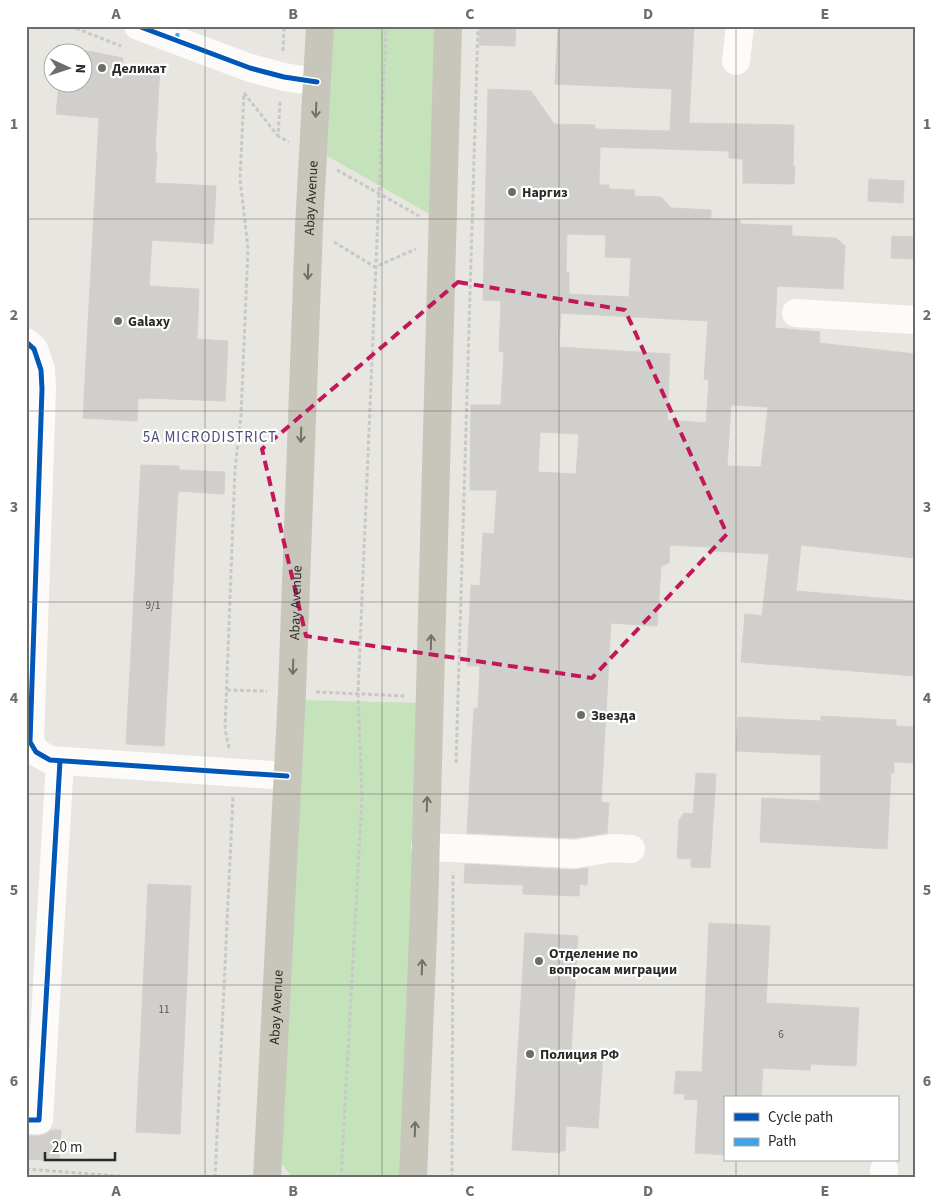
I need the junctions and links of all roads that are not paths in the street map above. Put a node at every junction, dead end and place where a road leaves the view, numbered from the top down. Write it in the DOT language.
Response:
graph roads {
  1 [pos="320,26"];
  2 [pos="448,26"];
  3 [pos="740,26"];
  4 [pos="178,34"];
  5 [pos="132,37"];
  6 [pos="736,61"];
  7 [pos="317,82"];
  8 [pos="796,313"];
  9 [pos="915,320"];
  10 [pos="26,342"];
  11 [pos="60,761"];
  12 [pos="287,776"];
  13 [pos="426,847"];
  14 [pos="631,849"];
  15 [pos="26,1120"];
  16 [pos="267,1178"];
  17 [pos="413,1178"];
  1 -- 7 [label="main road, Abay Avenue"];
  13 -- 2 [label="main road, one-way"];
  3 -- 6 [label="street"];
  4 -- 5 [label="street"];
  4 -- 7 [label="street"];
  7 -- 12 [label="main road, Abay Avenue, one-way"];
  8 -- 9 [label="street"];
  10 -- 11 [label="street"];
  11 -- 12 [label="street"];
  11 -- 15 [label="street"];
  12 -- 16 [label="main road, Abay Avenue"];
  13 -- 14 [label="street"];
  17 -- 13 [label="main road, one-way"];
}
